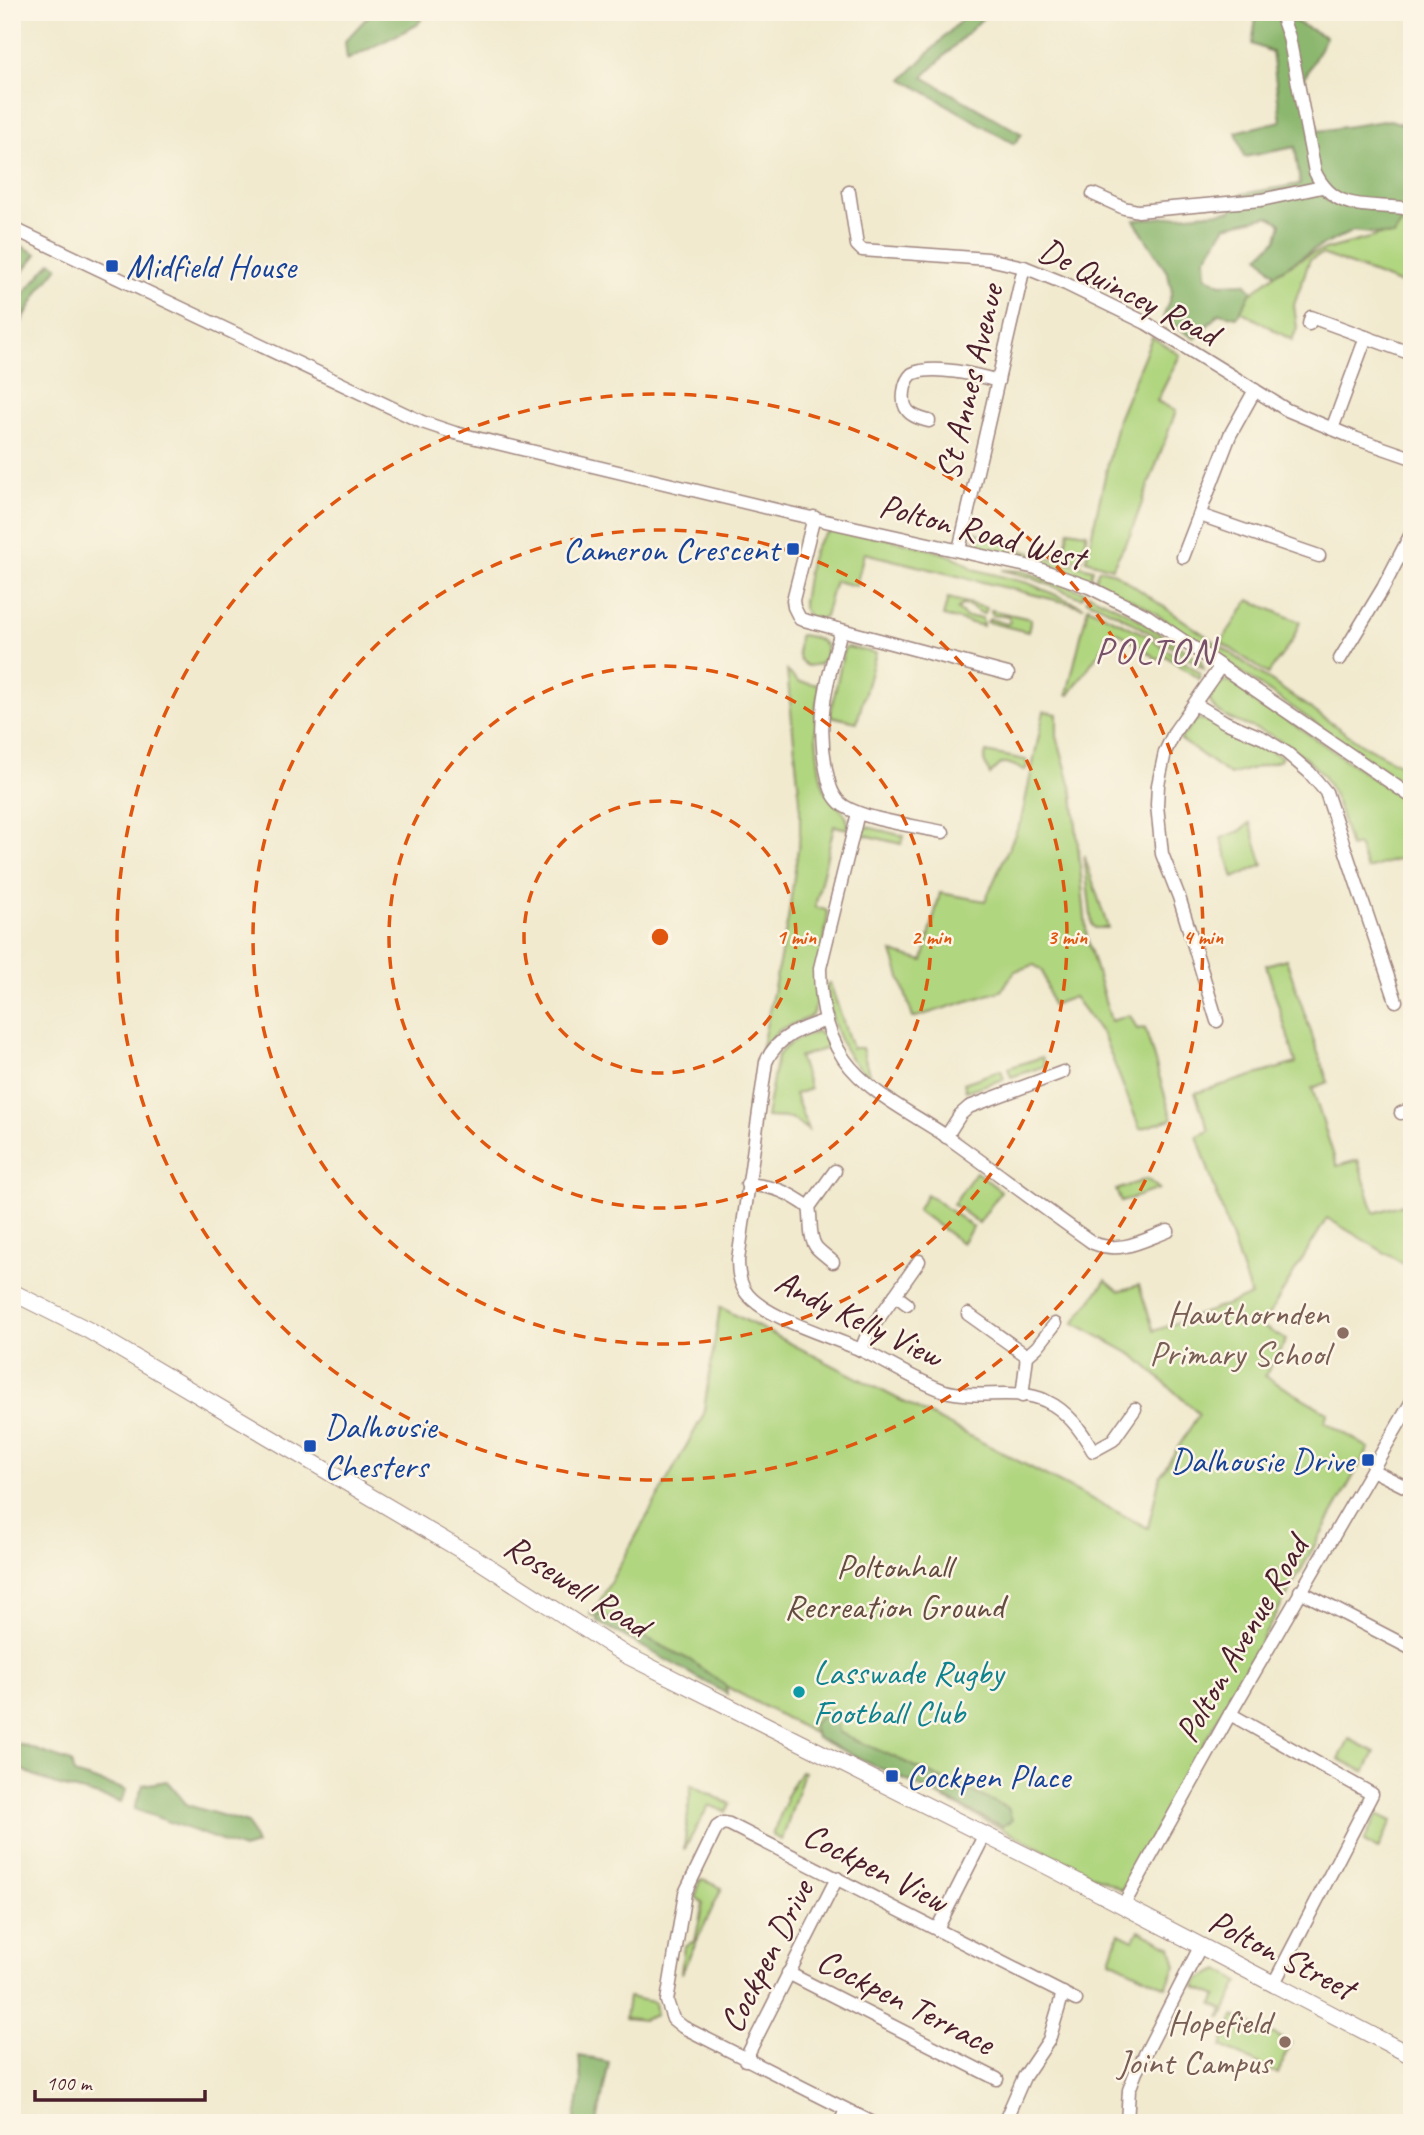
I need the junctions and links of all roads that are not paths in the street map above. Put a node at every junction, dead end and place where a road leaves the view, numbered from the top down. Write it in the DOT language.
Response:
graph roads {
  1 [pos="1280,12"];
  2 [pos="1322,187"];
  3 [pos="849,192"];
  4 [pos="1093,194"];
  5 [pos="1412,209"];
  6 [pos="12,228"];
  7 [pos="1024,267"];
  8 [pos="1309,324"];
  9 [pos="1366,337"];
  10 [pos="1412,354"];
  11 [pos="998,381"];
  12 [pos="1255,390"];
  13 [pos="929,421"];
  14 [pos="1332,429"];
  15 [pos="1412,458"];
  16 [pos="1200,515"];
  17 [pos="814,517"];
  18 [pos="1412,532"];
  19 [pos="959,550"];
  20 [pos="1319,555"];
  21 [pos="1183,556"];
  22 [pos="841,631"];
  23 [pos="1340,659"];
  24 [pos="1220,667"];
  25 [pos="1008,674"];
  26 [pos="1195,704"];
  27 [pos="1412,797"];
  28 [pos="858,813"];
  29 [pos="943,832"];
  30 [pos="1396,1001"];
  31 [pos="827,1020"];
  32 [pos="1217,1021"];
  33 [pos="1063,1072"];
  34 [pos="946,1136"];
  35 [pos="835,1171"];
  36 [pos="747,1184"];
  37 [pos="809,1207"];
  38 [pos="1168,1231"];
  39 [pos="919,1261"];
  40 [pos="833,1262"];
  41 [pos="12,1292"];
  42 [pos="895,1295"];
  43 [pos="907,1304"];
  44 [pos="968,1314"];
  45 [pos="1055,1324"];
  46 [pos="861,1350"];
  47 [pos="1027,1356"];
  48 [pos="1022,1396"];
  49 [pos="1412,1401"];
  50 [pos="1135,1409"];
  51 [pos="1372,1469"];
  52 [pos="1412,1490"];
  53 [pos="1300,1591"];
  54 [pos="1412,1649"];
  55 [pos="1230,1714"];
  56 [pos="984,1836"];
  57 [pos="837,1878"];
  58 [pos="1123,1906"];
  59 [pos="937,1929"];
  60 [pos="1200,1947"];
  61 [pos="788,1973"];
  62 [pos="1273,1985"];
  63 [pos="1063,1993"];
  64 [pos="1076,2000"];
  65 [pos="1412,2056"];
  66 [pos="745,2060"];
  67 [pos="997,2079"];
  68 [pos="846,2110"];
  69 [pos="840,2123"];
  70 [pos="873,2123"];
  71 [pos="1004,2123"];
  72 [pos="1127,2123"];
  1 -- 2 [label="street"];
  2 -- 4 [label="street"];
  2 -- 5 [label="street"];
  3 -- 7 [label="street, De Quincey Road"];
  6 -- 17 [label="street, Polton Road West"];
  7 -- 11 [label="street, St Annes Avenue"];
  7 -- 12 [label="street, De Quincey Road"];
  8 -- 9 [label="street"];
  9 -- 10 [label="street"];
  9 -- 14 [label="street"];
  11 -- 13 [label="street"];
  11 -- 19 [label="street, St Annes Avenue"];
  12 -- 14 [label="street, De Quincey Road"];
  12 -- 16 [label="street"];
  14 -- 15 [label="street, De Quincey Road"];
  16 -- 20 [label="street"];
  16 -- 21 [label="street"];
  17 -- 19 [label="street, Polton Road West"];
  17 -- 22 [label="street"];
  18 -- 23 [label="street"];
  19 -- 24 [label="street, Polton Road West"];
  22 -- 25 [label="street"];
  22 -- 28 [label="street"];
  24 -- 26 [label="street"];
  24 -- 27 [label="street, Polton Road West"];
  26 -- 30 [label="street"];
  26 -- 32 [label="street"];
  28 -- 29 [label="street"];
  28 -- 31 [label="street"];
  31 -- 34 [label="street"];
  31 -- 36 [label="street, Andy Kelly View"];
  33 -- 34 [label="street"];
  34 -- 38 [label="street"];
  35 -- 37 [label="street"];
  36 -- 37 [label="street"];
  36 -- 46 [label="street, Andy Kelly View"];
  37 -- 40 [label="street"];
  39 -- 42 [label="street"];
  41 -- 56 [label="main road, Rosewell Road"];
  42 -- 43 [label="street"];
  42 -- 46 [label="street"];
  44 -- 47 [label="street"];
  45 -- 47 [label="street"];
  46 -- 48 [label="street, Andy Kelly View"];
  47 -- 48 [label="street"];
  48 -- 50 [label="street, Andy Kelly View"];
  49 -- 51 [label="street, Polton Avenue Road"];
  51 -- 52 [label="street"];
  51 -- 53 [label="street, Polton Avenue Road"];
  53 -- 54 [label="street"];
  53 -- 55 [label="street, Polton Avenue Road"];
  55 -- 58 [label="street, Polton Avenue Road"];
  55 -- 62 [label="street"];
  56 -- 58 [label="main road, Rosewell Road"];
  56 -- 59 [label="street"];
  57 -- 59 [label="street, Cockpen View"];
  57 -- 61 [label="street, Cockpen Drive"];
  57 -- 66 [label="street, Cockpen View"];
  58 -- 60 [label="main road, Polton Street"];
  59 -- 63 [label="street, Cockpen View"];
  60 -- 62 [label="main road, Polton Street"];
  60 -- 72 [label="street"];
  61 -- 66 [label="street, Cockpen Drive"];
  61 -- 67 [label="street, Cockpen Terrace"];
  62 -- 65 [label="main road, Polton Street"];
  63 -- 64 [label="street, Cockpen View"];
  63 -- 71 [label="street"];
  66 -- 68 [label="street"];
  68 -- 69 [label="street"];
  68 -- 70 [label="street"];
}
